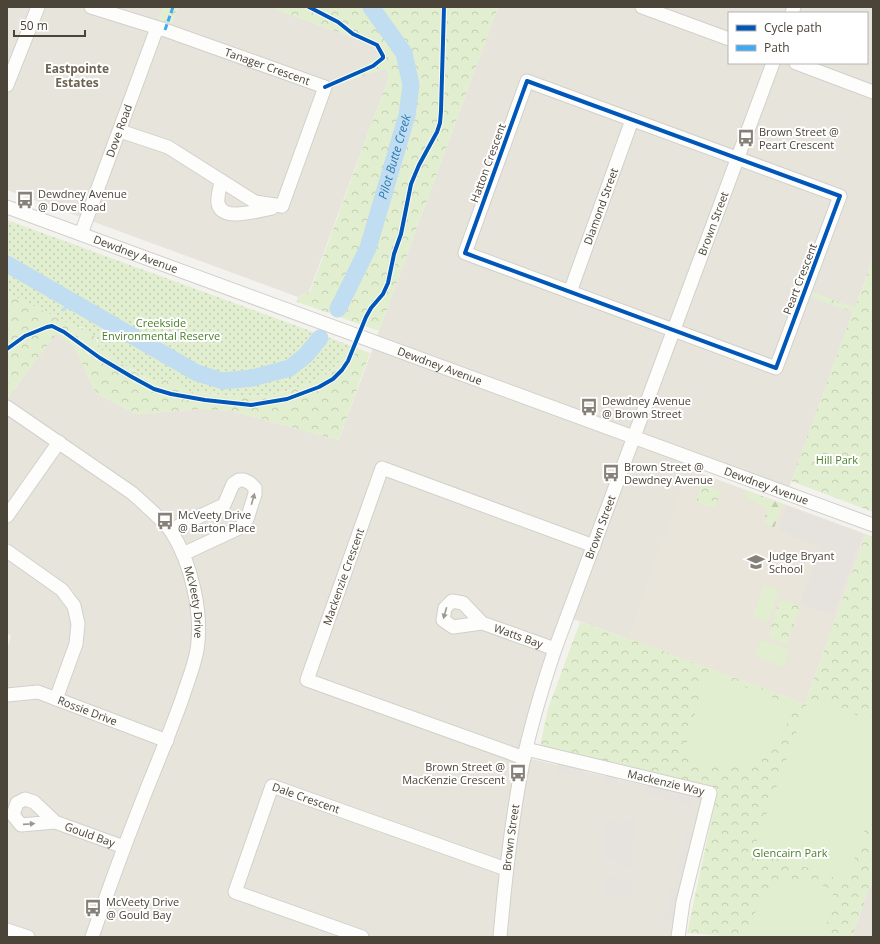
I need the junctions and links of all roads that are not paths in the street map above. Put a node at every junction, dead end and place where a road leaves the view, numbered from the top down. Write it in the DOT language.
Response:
graph roads {
  1 [pos="38,7"];
  2 [pos="91,7"];
  3 [pos="642,7"];
  4 [pos="157,28"];
  5 [pos="728,39"];
  6 [pos="773,64"];
  7 [pos="799,64"];
  8 [pos="7,85"];
  9 [pos="873,92"];
  10 [pos="632,120"];
  11 [pos="120,131"];
  12 [pos="738,158"];
  13 [pos="222,181"];
  14 [pos="282,206"];
  15 [pos="7,207"];
  16 [pos="81,234"];
  17 [pos="570,292"];
  18 [pos="674,330"];
  19 [pos="7,407"];
  20 [pos="634,437"];
  21 [pos="59,442"];
  22 [pos="7,516"];
  23 [pos="873,525"];
  24 [pos="170,530"];
  25 [pos="594,546"];
  26 [pos="7,551"];
  27 [pos="183,554"];
  28 [pos="482,623"];
  29 [pos="555,649"];
  30 [pos="7,695"];
  31 [pos="56,699"];
  32 [pos="167,741"];
  33 [pos="525,754"];
  34 [pos="55,822"];
  35 [pos="124,847"];
  36 [pos="506,869"];
  37 [pos="7,930"];
  38 [pos="28,937"];
  39 [pos="92,937"];
  40 [pos="362,937"];
  41 [pos="500,937"];
  42 [pos="678,937"];
  1 -- 8 [label="street"];
  2 -- 4 [label="street"];
  3 -- 5 [label="street"];
  4 -- 11 [label="street, Dove Road"];
  4 -- 14 [label="street, Tanager Crescent"];
  6 -- 12 [label="street, Brown Street"];
  7 -- 9 [label="street"];
  10 -- 12 [label="street, Hatton Crescent"];
  10 -- 17 [label="street, Diamond Street"];
  10 -- 17 [label="street, Hatton Crescent"];
  11 -- 13 [label="street"];
  11 -- 16 [label="street, Dove Road"];
  12 -- 18 [label="street, Brown Street"];
  12 -- 18 [label="street, Peart Crescent"];
  13 -- 14 [label="street"];
  13 -- 14 [label="street"];
  15 -- 16 [label="street, Dewdney Avenue"];
  16 -- 20 [label="street, Dewdney Avenue"];
  17 -- 18 [label="street, Hatton Crescent"];
  18 -- 20 [label="street, Brown Street"];
  19 -- 21 [label="street, McVeety Drive"];
  20 -- 23 [label="street, Dewdney Avenue"];
  20 -- 25 [label="street, Brown Street"];
  21 -- 22 [label="street"];
  21 -- 24 [label="street, McVeety Drive"];
  24 -- 27 [label="street, McVeety Drive"];
  27 -- 24 [label="street, one-way"];
  25 -- 29 [label="street, Brown Street"];
  25 -- 33 [label="street, Mackenzie Crescent"];
  26 -- 31 [label="street"];
  27 -- 32 [label="street, McVeety Drive"];
  28 -- 29 [label="street, Watts Bay"];
  29 -- 33 [label="street, Brown Street"];
  30 -- 31 [label="street, Rossie Drive"];
  31 -- 32 [label="street, Rossie Drive"];
  32 -- 35 [label="street, McVeety Drive"];
  33 -- 36 [label="street, Brown Street"];
  33 -- 42 [label="street, Mackenzie Way"];
  34 -- 35 [label="street, Gould Bay"];
  35 -- 39 [label="street, McVeety Drive"];
  36 -- 40 [label="street, Dale Crescent"];
  36 -- 41 [label="street, Brown Street"];
  37 -- 38 [label="street"];
}
